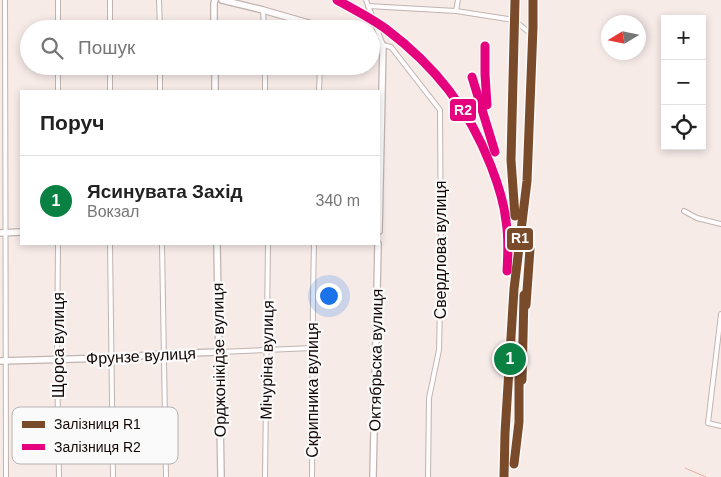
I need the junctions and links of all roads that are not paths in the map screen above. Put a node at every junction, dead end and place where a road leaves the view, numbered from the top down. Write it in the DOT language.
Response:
graph roads {
  1 [pos="4,0"];
  2 [pos="58,0"];
  3 [pos="110,0"];
  4 [pos="160,0"];
  5 [pos="215,0"];
  6 [pos="222,0"];
  7 [pos="366,0"];
  8 [pos="458,0"];
  9 [pos="368,6"];
  10 [pos="263,10"];
  11 [pos="456,12"];
  12 [pos="58,20"];
  13 [pos="110,20"];
  14 [pos="160,20"];
  15 [pos="214,20"];
  16 [pos="264,20"];
  17 [pos="295,20"];
  18 [pos="373,20"];
  19 [pos="531,34"];
  20 [pos="380,37"];
  21 [pos="380,44"];
  22 [pos="383,45"];
  23 [pos="58,75"];
  24 [pos="110,75"];
  25 [pos="160,75"];
  26 [pos="215,75"];
  27 [pos="265,75"];
  28 [pos="320,75"];
  29 [pos="58,90"];
  30 [pos="110,90"];
  31 [pos="160,90"];
  32 [pos="215,90"];
  33 [pos="265,90"];
  34 [pos="319,90"];
  35 [pos="380,184"];
  36 [pos="684,211"];
  37 [pos="721,224"];
  38 [pos="20,232"];
  39 [pos="2,233"];
  40 [pos="58,245"];
  41 [pos="110,245"];
  42 [pos="162,245"];
  43 [pos="217,245"];
  44 [pos="268,245"];
  45 [pos="314,245"];
  46 [pos="378,245"];
  47 [pos="721,314"];
  48 [pos="312,348"];
  49 [pos="267,350"];
  50 [pos="219,352"];
  51 [pos="164,354"];
  52 [pos="111,358"];
  53 [pos="57,359"];
  54 [pos="3,361"];
  55 [pos="58,407"];
  56 [pos="112,407"];
  57 [pos="165,407"];
  58 [pos="721,426"];
  59 [pos="59,464"];
  60 [pos="113,464"];
  61 [pos="166,464"];
  62 [pos="6,470"];
  63 [pos="0,472"];
  64 [pos="6,477"];
  65 [pos="59,477"];
  66 [pos="113,477"];
  67 [pos="166,477"];
  68 [pos="221,477"];
  69 [pos="265,477"];
  70 [pos="312,477"];
  71 [pos="373,477"];
  72 [pos="428,477"];
  1 -- 39 [label="street"];
  2 -- 12 [label="street"];
  3 -- 13 [label="street"];
  4 -- 14 [label="street"];
  5 -- 15 [label="main road"];
  6 -- 10 [label="main road"];
  7 -- 9 [label="street"];
  8 -- 11 [label="street"];
  9 -- 11 [label="street"];
  9 -- 18 [label="street"];
  10 -- 16 [label="street"];
  10 -- 17 [label="main road"];
  11 -- 19 [label="street"];
  20 -- 22 [label="street"];
  21 -- 22 [label="main road"];
  22 -- 35 [label="main road"];
  22 -- 72 [label="street, Свердлова вулиця"];
  23 -- 29 [label="street"];
  24 -- 30 [label="street"];
  25 -- 31 [label="street"];
  26 -- 32 [label="main road"];
  27 -- 33 [label="street"];
  28 -- 34 [label="street"];
  36 -- 37 [label="street"];
  38 -- 39 [label="main road"];
  39 -- 54 [label="street"];
  40 -- 53 [label="street, Щорса вулиця"];
  41 -- 52 [label="street"];
  42 -- 51 [label="street"];
  43 -- 50 [label="main road, Орджонікідзе вулиця"];
  44 -- 49 [label="street, Мічуріна вулиця"];
  45 -- 48 [label="street, Скрипника вулиця"];
  46 -- 71 [label="main road, Октябрьска вулиця"];
  47 -- 58 [label="street"];
  48 -- 49 [label="street, Фрунзе вулиця"];
  48 -- 70 [label="street, Скрипника вулиця"];
  49 -- 50 [label="street, Фрунзе вулиця"];
  49 -- 69 [label="street, Мічуріна вулиця"];
  50 -- 51 [label="main road, Фрунзе вулиця"];
  50 -- 68 [label="main road, Орджонікідзе вулиця"];
  51 -- 52 [label="main road, Фрунзе вулиця"];
  51 -- 57 [label="street"];
  52 -- 53 [label="main road, Фрунзе вулиця"];
  52 -- 56 [label="street"];
  53 -- 54 [label="main road, Фрунзе вулиця"];
  53 -- 55 [label="street, Щорса вулиця"];
  54 -- 62 [label="street"];
  59 -- 65 [label="street, Щорса вулиця"];
  60 -- 66 [label="street"];
  61 -- 67 [label="street"];
  62 -- 63 [label="street"];
  62 -- 64 [label="street"];
}
